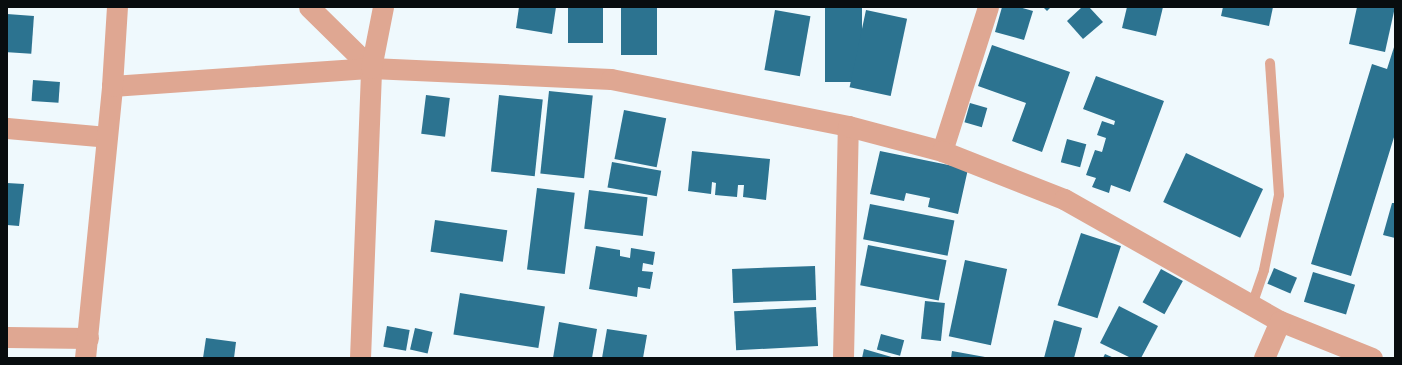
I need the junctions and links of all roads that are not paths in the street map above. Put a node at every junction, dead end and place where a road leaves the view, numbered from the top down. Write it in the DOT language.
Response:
graph roads {
  1 [pos="117,7"];
  2 [pos="309,7"];
  3 [pos="383,7"];
  4 [pos="988,7"];
  5 [pos="1270,63"];
  6 [pos="371,68"];
  7 [pos="112,86"];
  8 [pos="848,126"];
  9 [pos="7,128"];
  10 [pos="107,137"];
  11 [pos="942,151"];
  12 [pos="1252,305"];
  13 [pos="1280,320"];
  14 [pos="7,337"];
  15 [pos="87,348"];
  16 [pos="360,358"];
  17 [pos="844,358"];
  18 [pos="1264,358"];
  19 [pos="1372,358"];
  1 -- 7 [label="street"];
  2 -- 6 [label="street"];
  3 -- 6 [label="street"];
  4 -- 11 [label="street"];
  5 -- 12 [label="lane"];
  6 -- 7 [label="street"];
  6 -- 8 [label="street"];
  6 -- 16 [label="street"];
  7 -- 10 [label="street"];
  8 -- 11 [label="street"];
  8 -- 17 [label="street"];
  9 -- 10 [label="street"];
  10 -- 15 [label="street"];
  11 -- 12 [label="street"];
  12 -- 13 [label="street"];
  13 -- 18 [label="street"];
  13 -- 19 [label="street"];
  14 -- 15 [label="street"];
}
